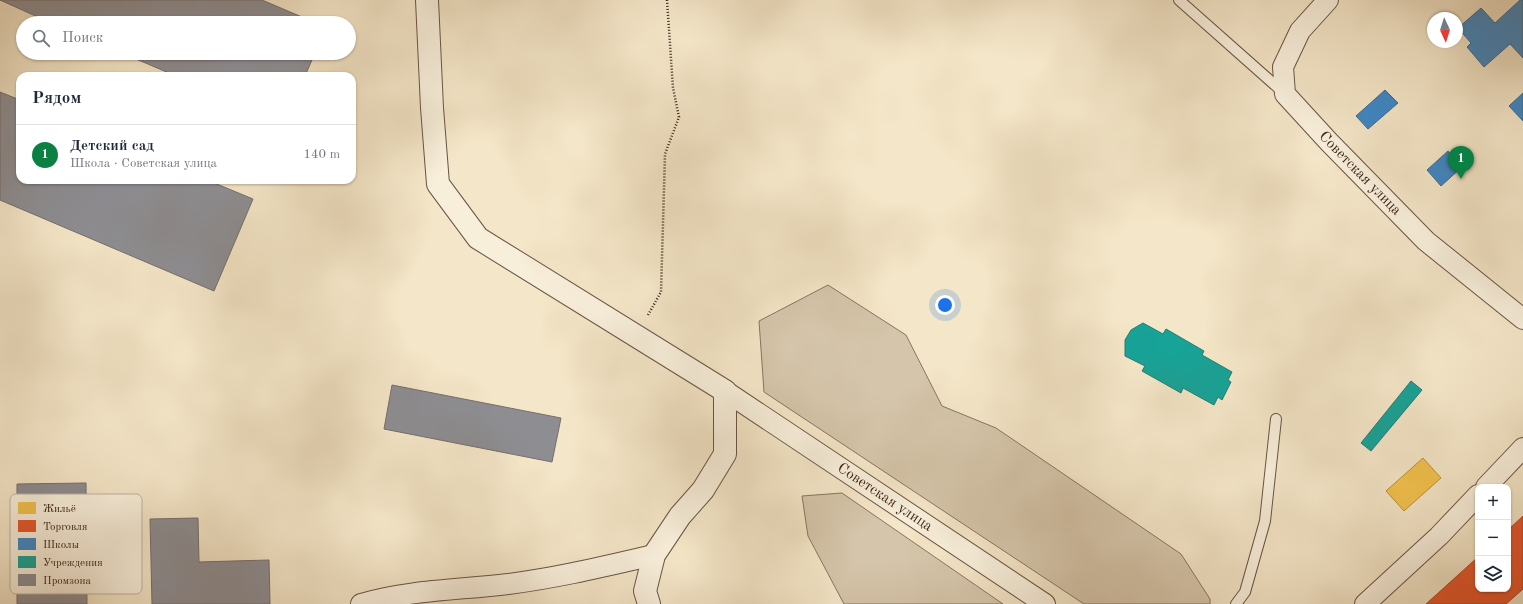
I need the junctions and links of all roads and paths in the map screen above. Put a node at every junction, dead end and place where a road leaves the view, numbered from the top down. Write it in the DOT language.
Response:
graph roads {
  1 [pos="427,0"];
  2 [pos="667,0"];
  3 [pos="1179,0"];
  4 [pos="1328,0"];
  5 [pos="1285,94"];
  6 [pos="1523,319"];
  7 [pos="636,336"];
  8 [pos="725,391"];
  9 [pos="1276,420"];
  10 [pos="1523,448"];
  11 [pos="1489,484"];
  12 [pos="1475,498"];
  13 [pos="654,555"];
  14 [pos="361,604"];
  15 [pos="649,604"];
  16 [pos="1045,604"];
  17 [pos="1236,604"];
  18 [pos="1365,604"];
  1 -- 7 [label="street"];
  2 -- 7 [label="path"];
  3 -- 5 [label="lane"];
  4 -- 5 [label="street"];
  5 -- 6 [label="street, Советская улица"];
  7 -- 8 [label="street"];
  8 -- 13 [label="street"];
  8 -- 16 [label="street, Советская улица"];
  9 -- 17 [label="lane"];
  10 -- 11 [label="street"];
  12 -- 18 [label="street"];
  13 -- 14 [label="street"];
  13 -- 15 [label="street"];
}
